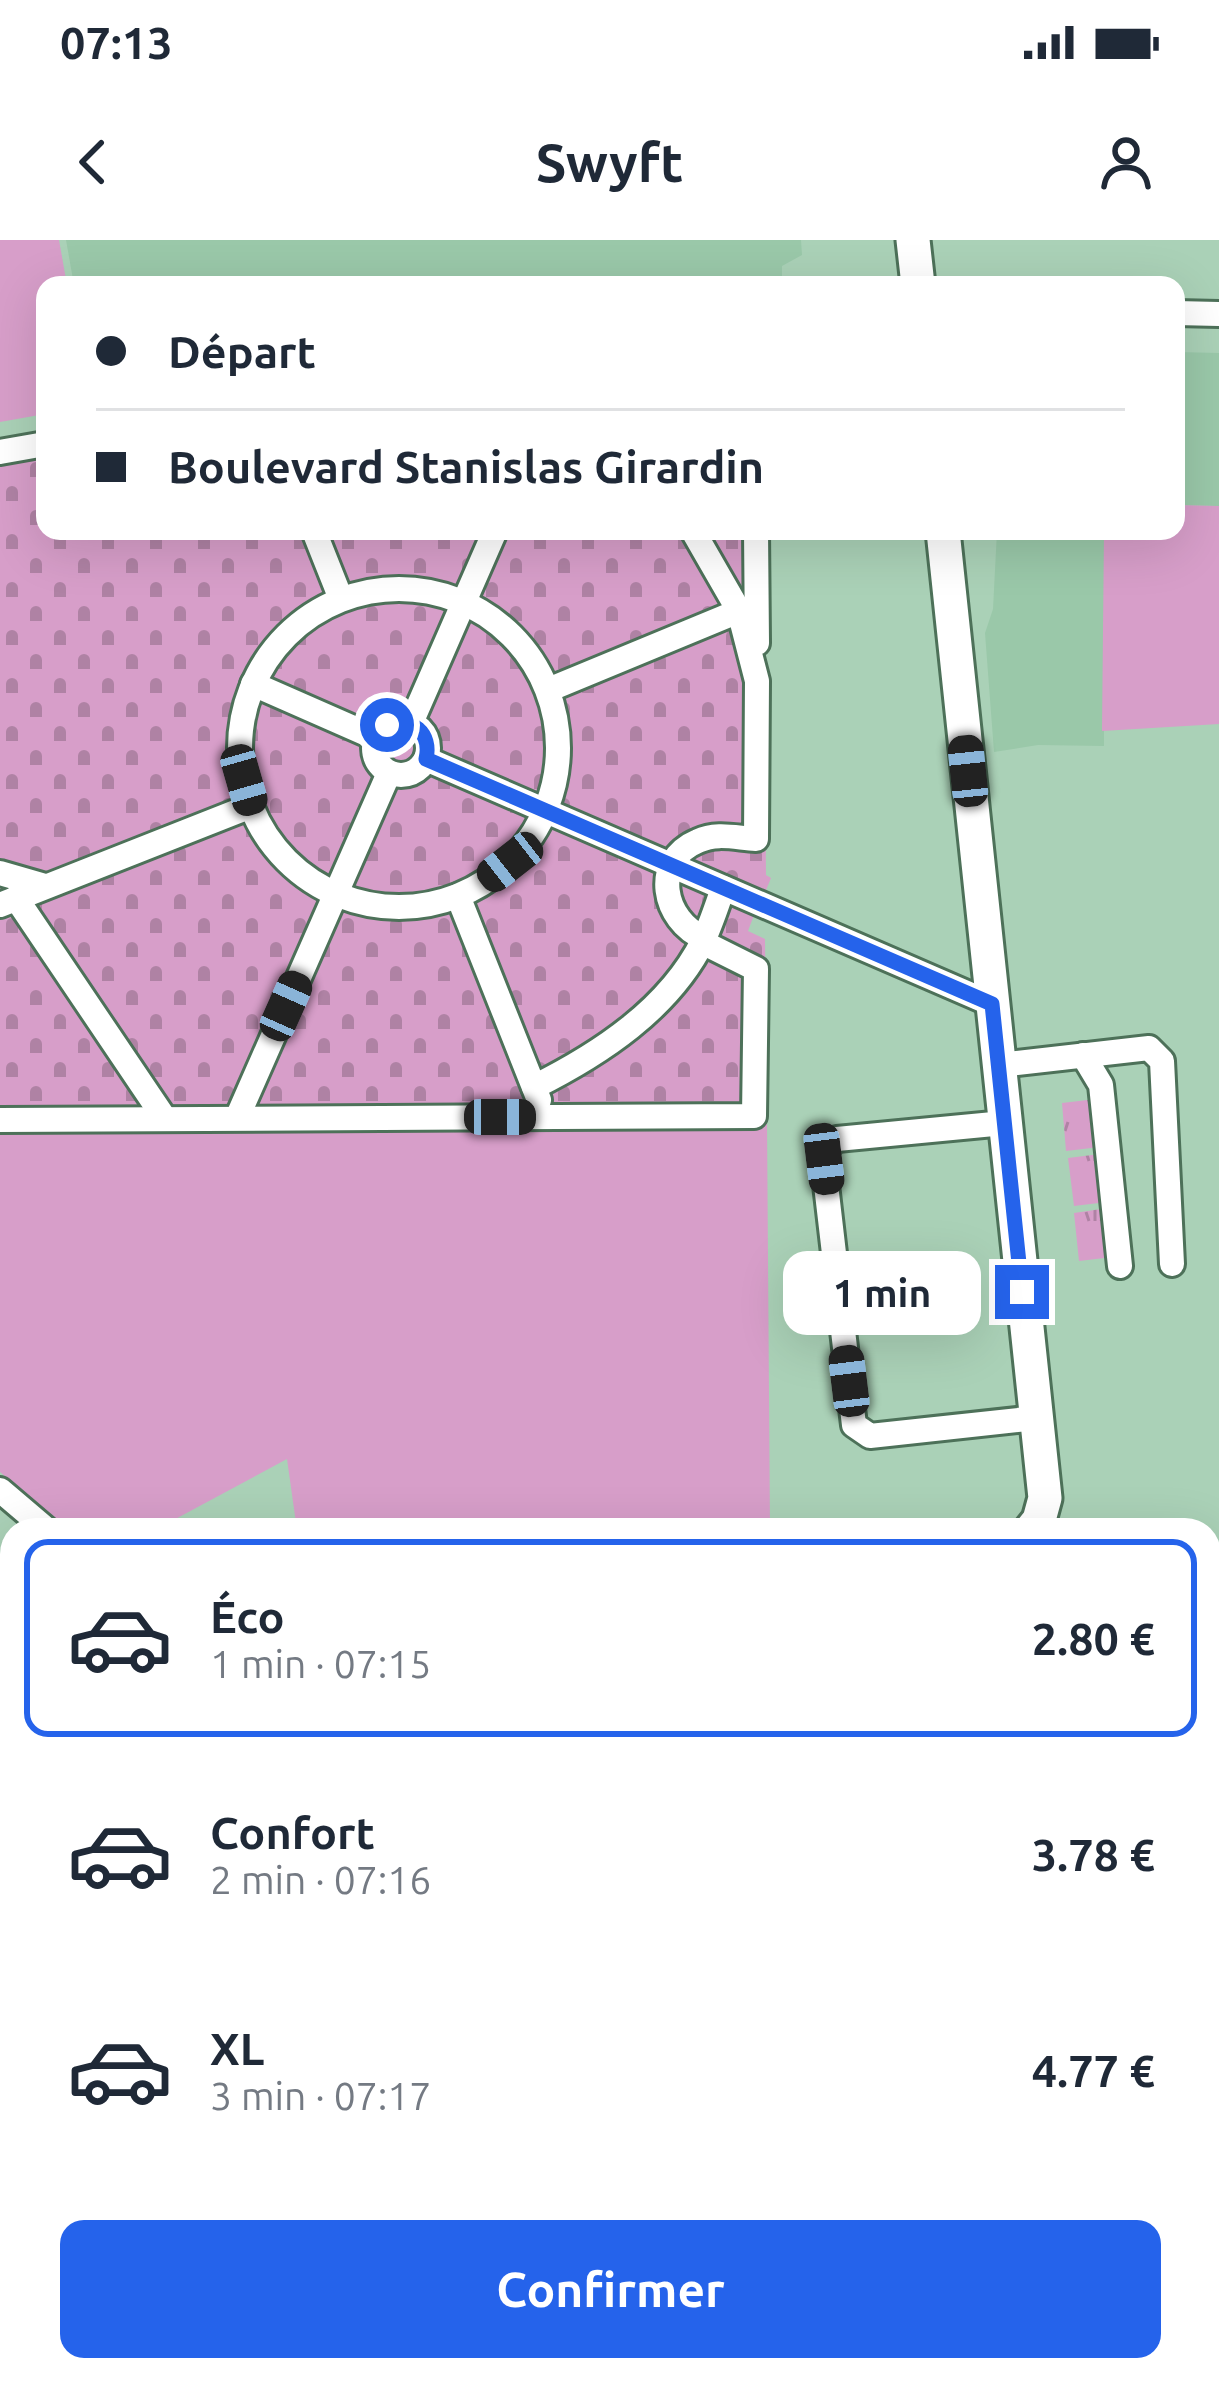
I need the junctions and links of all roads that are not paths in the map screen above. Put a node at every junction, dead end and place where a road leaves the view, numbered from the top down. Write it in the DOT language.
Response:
graph roads {
  1 [pos="913,240"];
  2 [pos="917,276"];
  3 [pos="1185,313"];
  4 [pos="1219,314"];
  5 [pos="36,446"];
  6 [pos="0,452"];
  7 [pos="318,540"];
  8 [pos="491,540"];
  9 [pos="698,540"];
  10 [pos="756,540"];
  11 [pos="945,540"];
  12 [pos="341,599"];
  13 [pos="464,602"];
  14 [pos="739,611"];
  15 [pos="757,681"];
  16 [pos="253,684"];
  17 [pos="548,690"];
  18 [pos="411,723"];
  19 [pos="376,738"];
  20 [pos="426,759"];
  21 [pos="389,772"];
  22 [pos="251,806"];
  23 [pos="546,811"];
  24 [pos="672,866"];
  25 [pos="0,873"];
  26 [pos="45,886"];
  27 [pos="723,888"];
  28 [pos="336,894"];
  29 [pos="458,896"];
  30 [pos="8,902"];
  31 [pos="703,940"];
  32 [pos="992,1004"];
  33 [pos="1082,1054"];
  34 [pos="999,1065"];
  35 [pos="534,1087"];
  36 [pos="544,1116"];
  37 [pos="237,1118"];
  38 [pos="165,1119"];
  39 [pos="0,1120"];
  40 [pos="1004,1124"];
  41 [pos="1172,1264"];
  42 [pos="1120,1266"];
  43 [pos="1036,1418"];
  44 [pos="0,1490"];
  45 [pos="33,1518"];
  46 [pos="1042,1518"];
  1 -- 2 [label="main road"];
  3 -- 4 [label="street"];
  5 -- 6 [label="street"];
  7 -- 12 [label="street"];
  8 -- 13 [label="street"];
  9 -- 14 [label="street"];
  10 -- 15 [label="street"];
  11 -- 32 [label="main road"];
  12 -- 13 [label="street"];
  12 -- 16 [label="street"];
  13 -- 17 [label="street"];
  13 -- 18 [label="street"];
  14 -- 15 [label="street"];
  14 -- 17 [label="street"];
  15 -- 24 [label="street"];
  16 -- 19 [label="street"];
  16 -- 22 [label="street"];
  17 -- 23 [label="street"];
  18 -- 19 [label="street"];
  18 -- 20 [label="street"];
  19 -- 21 [label="street"];
  20 -- 21 [label="street"];
  20 -- 23 [label="street"];
  21 -- 28 [label="street"];
  22 -- 26 [label="street"];
  22 -- 28 [label="street"];
  23 -- 24 [label="street"];
  23 -- 29 [label="street"];
  24 -- 27 [label="street"];
  24 -- 31 [label="street"];
  25 -- 26 [label="street"];
  26 -- 30 [label="street"];
  27 -- 31 [label="street"];
  27 -- 32 [label="street"];
  28 -- 29 [label="street"];
  28 -- 37 [label="street"];
  29 -- 35 [label="street"];
  30 -- 38 [label="street"];
  31 -- 35 [label="street"];
  31 -- 36 [label="street"];
  32 -- 34 [label="main road"];
  33 -- 34 [label="street"];
  33 -- 41 [label="street"];
  33 -- 42 [label="street"];
  34 -- 40 [label="main road"];
  35 -- 36 [label="street"];
  36 -- 37 [label="street"];
  37 -- 38 [label="street"];
  38 -- 39 [label="street"];
  40 -- 43 [label="main road"];
  40 -- 43 [label="street"];
  43 -- 46 [label="main road"];
  44 -- 45 [label="street"];
}
